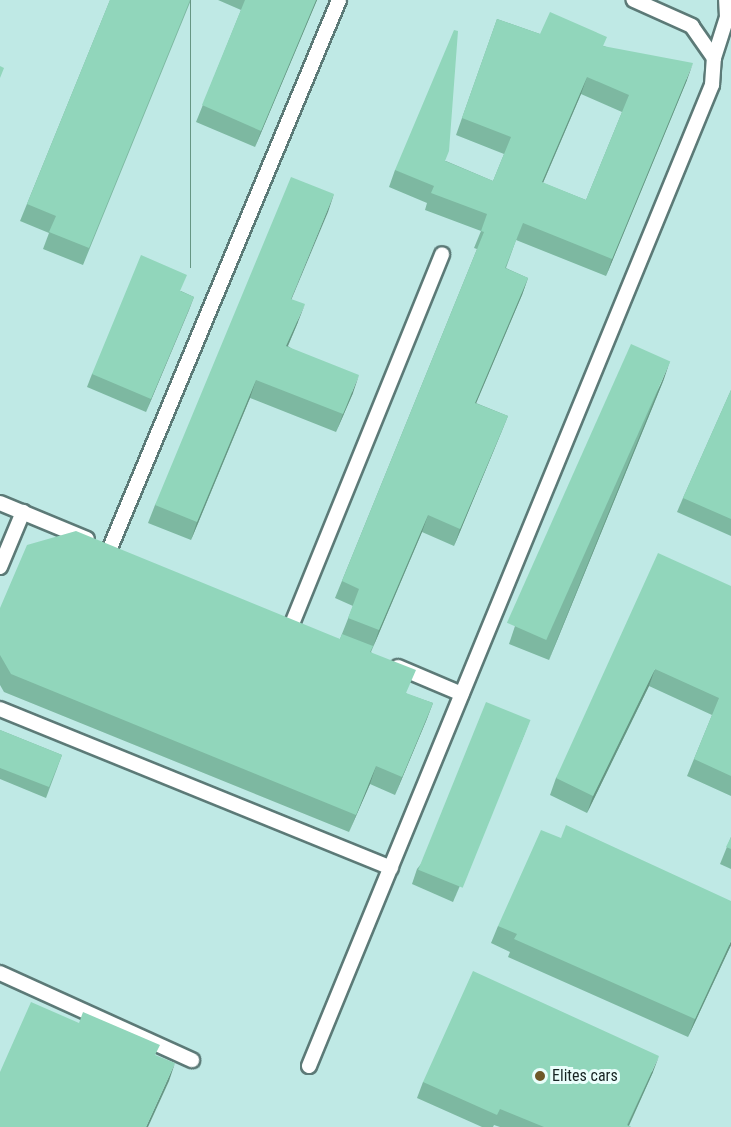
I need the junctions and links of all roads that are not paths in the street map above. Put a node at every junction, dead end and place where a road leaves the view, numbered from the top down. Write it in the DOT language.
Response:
graph roads {
  1 [pos="339,0"];
  2 [pos="634,0"];
  3 [pos="726,0"];
  4 [pos="714,58"];
  5 [pos="442,254"];
  6 [pos="0,503"];
  7 [pos="23,512"];
  8 [pos="0,567"];
  9 [pos="292,624"];
  10 [pos="387,663"];
  11 [pos="462,694"];
  12 [pos="0,709"];
  13 [pos="390,868"];
  14 [pos="0,973"];
  15 [pos="192,1060"];
  16 [pos="309,1066"];
  1 -- 7 [label="lane"];
  2 -- 4 [label="lane"];
  3 -- 4 [label="lane"];
  4 -- 11 [label="lane"];
  5 -- 9 [label="lane"];
  6 -- 7 [label="lane"];
  7 -- 8 [label="lane"];
  10 -- 11 [label="lane"];
  11 -- 13 [label="lane"];
  12 -- 13 [label="lane"];
  13 -- 16 [label="lane"];
  14 -- 15 [label="lane"];
}
